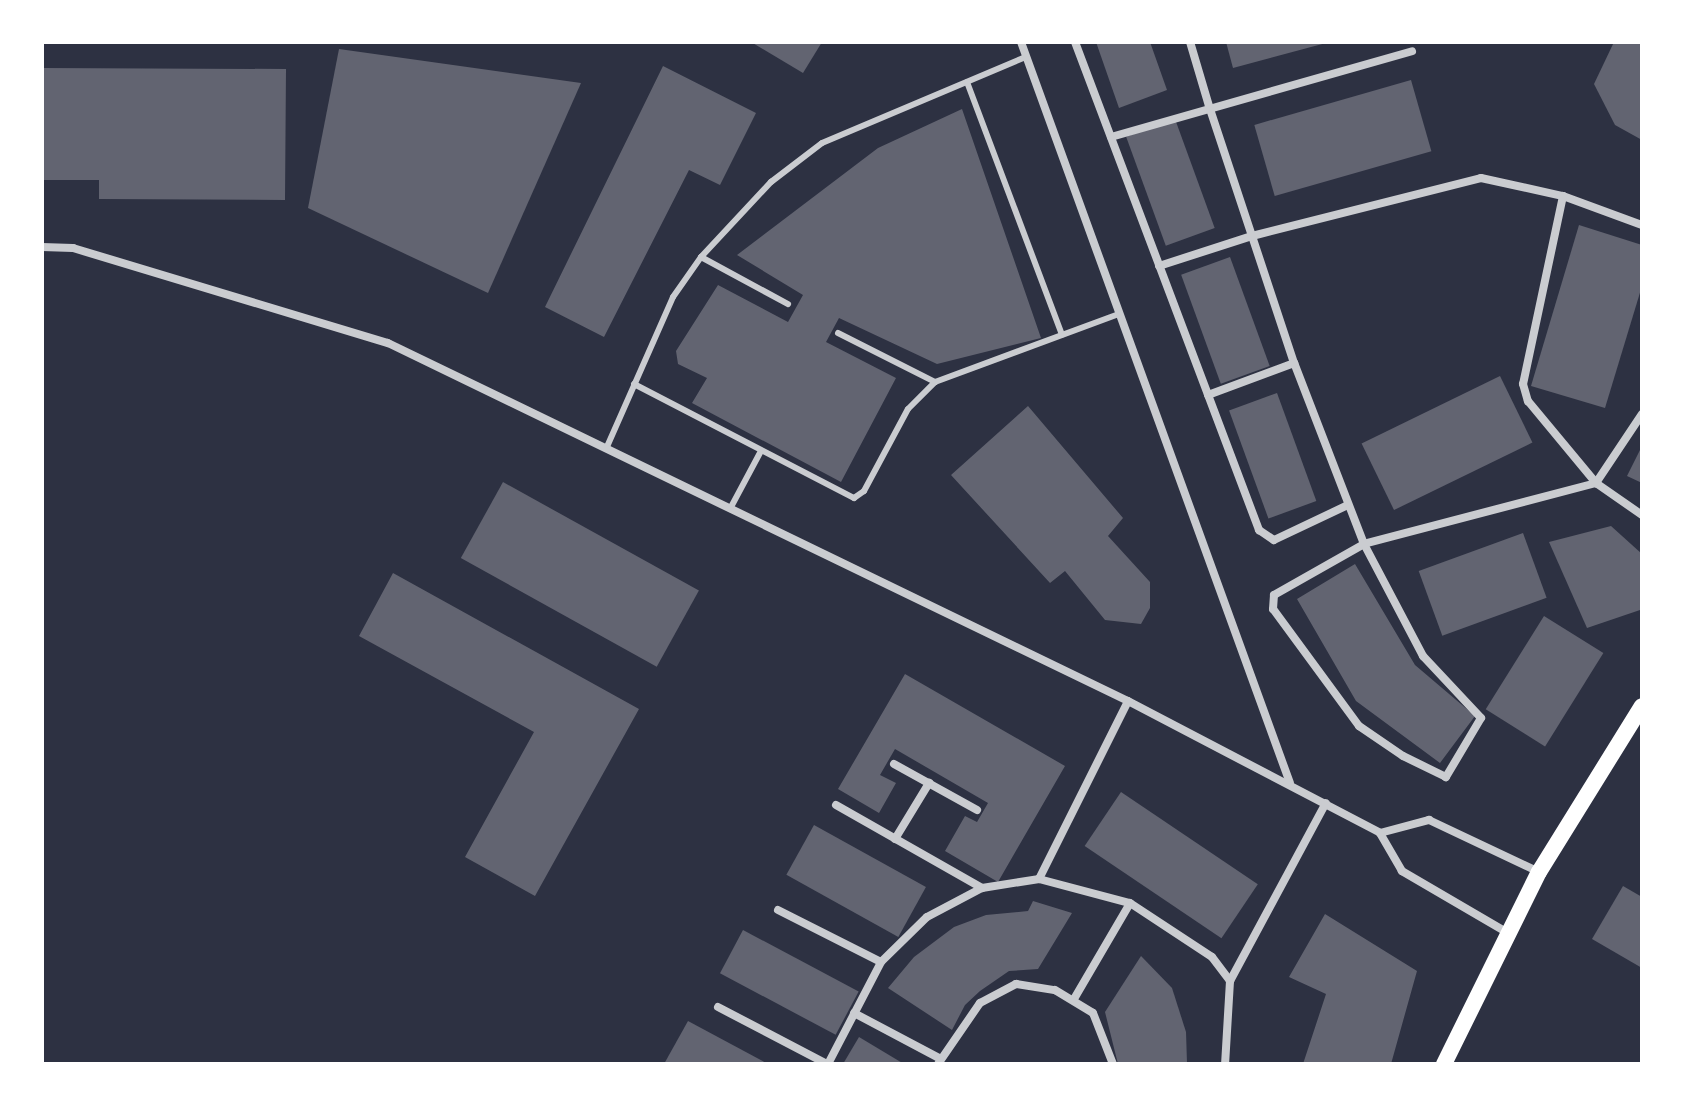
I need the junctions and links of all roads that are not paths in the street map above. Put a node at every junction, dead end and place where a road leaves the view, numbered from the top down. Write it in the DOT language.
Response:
graph roads {
  1 [pos="1021,42"];
  2 [pos="1075,42"];
  3 [pos="1190,42"];
  4 [pos="1394,42"];
  5 [pos="1412,51"];
  6 [pos="1396,55"];
  7 [pos="1026,57"];
  8 [pos="967,82"];
  9 [pos="1209,106"];
  10 [pos="1111,137"];
  11 [pos="1563,196"];
  12 [pos="1642,225"];
  13 [pos="1252,236"];
  14 [pos="42,247"];
  15 [pos="701,257"];
  16 [pos="1159,266"];
  17 [pos="788,304"];
  18 [pos="1119,314"];
  19 [pos="838,333"];
  20 [pos="1062,335"];
  21 [pos="1294,363"];
  22 [pos="935,382"];
  23 [pos="634,384"];
  24 [pos="1208,395"];
  25 [pos="1642,414"];
  26 [pos="606,449"];
  27 [pos="761,451"];
  28 [pos="1596,483"];
  29 [pos="1348,505"];
  30 [pos="730,509"];
  31 [pos="1642,515"];
  32 [pos="1364,544"];
  33 [pos="1128,701"];
  34 [pos="1642,706"];
  35 [pos="894,764"];
  36 [pos="929,783"];
  37 [pos="1290,784"];
  38 [pos="1326,803"];
  39 [pos="836,805"];
  40 [pos="977,810"];
  41 [pos="1380,833"];
  42 [pos="895,839"];
  43 [pos="1539,872"];
  44 [pos="1039,879"];
  45 [pos="982,888"];
  46 [pos="1130,903"];
  47 [pos="778,910"];
  48 [pos="1508,933"];
  49 [pos="881,962"];
  50 [pos="1230,981"];
  51 [pos="1074,999"];
  52 [pos="718,1007"];
  53 [pos="854,1013"];
  54 [pos="940,1062"];
  55 [pos="828,1064"];
  56 [pos="1113,1064"];
  57 [pos="1225,1064"];
  58 [pos="1444,1064"];
  1 -- 7 [label="street"];
  2 -- 10 [label="street"];
  3 -- 9 [label="street"];
  4 -- 6 [label="street"];
  5 -- 6 [label="street"];
  6 -- 9 [label="street"];
  7 -- 8 [label="lane"];
  7 -- 18 [label="street"];
  8 -- 15 [label="lane"];
  8 -- 20 [label="lane"];
  9 -- 10 [label="street"];
  9 -- 13 [label="street"];
  10 -- 16 [label="street"];
  11 -- 12 [label="street"];
  11 -- 13 [label="street"];
  11 -- 28 [label="street"];
  13 -- 16 [label="street"];
  13 -- 21 [label="street"];
  14 -- 26 [label="street"];
  15 -- 17 [label="lane"];
  15 -- 23 [label="lane"];
  16 -- 24 [label="street"];
  18 -- 20 [label="lane"];
  18 -- 37 [label="street"];
  19 -- 22 [label="lane"];
  20 -- 22 [label="lane"];
  21 -- 24 [label="street"];
  21 -- 29 [label="street"];
  22 -- 27 [label="lane"];
  23 -- 26 [label="lane"];
  23 -- 27 [label="lane"];
  24 -- 29 [label="street"];
  25 -- 28 [label="street"];
  26 -- 30 [label="street"];
  27 -- 30 [label="lane"];
  28 -- 31 [label="street"];
  28 -- 32 [label="street"];
  29 -- 32 [label="street"];
  30 -- 33 [label="street"];
  32 -- 32 [label="street"];
  33 -- 37 [label="street"];
  33 -- 44 [label="street"];
  34 -- 43 [label="main road"];
  35 -- 36 [label="street"];
  36 -- 40 [label="street"];
  36 -- 42 [label="street"];
  37 -- 38 [label="street"];
  38 -- 41 [label="street"];
  38 -- 50 [label="street"];
  39 -- 42 [label="street"];
  41 -- 43 [label="street"];
  41 -- 48 [label="street"];
  42 -- 45 [label="street"];
  43 -- 48 [label="main road"];
  44 -- 45 [label="street"];
  44 -- 46 [label="street"];
  45 -- 49 [label="street"];
  46 -- 50 [label="street"];
  46 -- 51 [label="street"];
  47 -- 49 [label="street"];
  48 -- 58 [label="main road"];
  49 -- 53 [label="street"];
  50 -- 57 [label="street"];
  51 -- 54 [label="street"];
  51 -- 56 [label="street"];
  52 -- 55 [label="street"];
  53 -- 54 [label="street"];
  53 -- 55 [label="street"];
}
